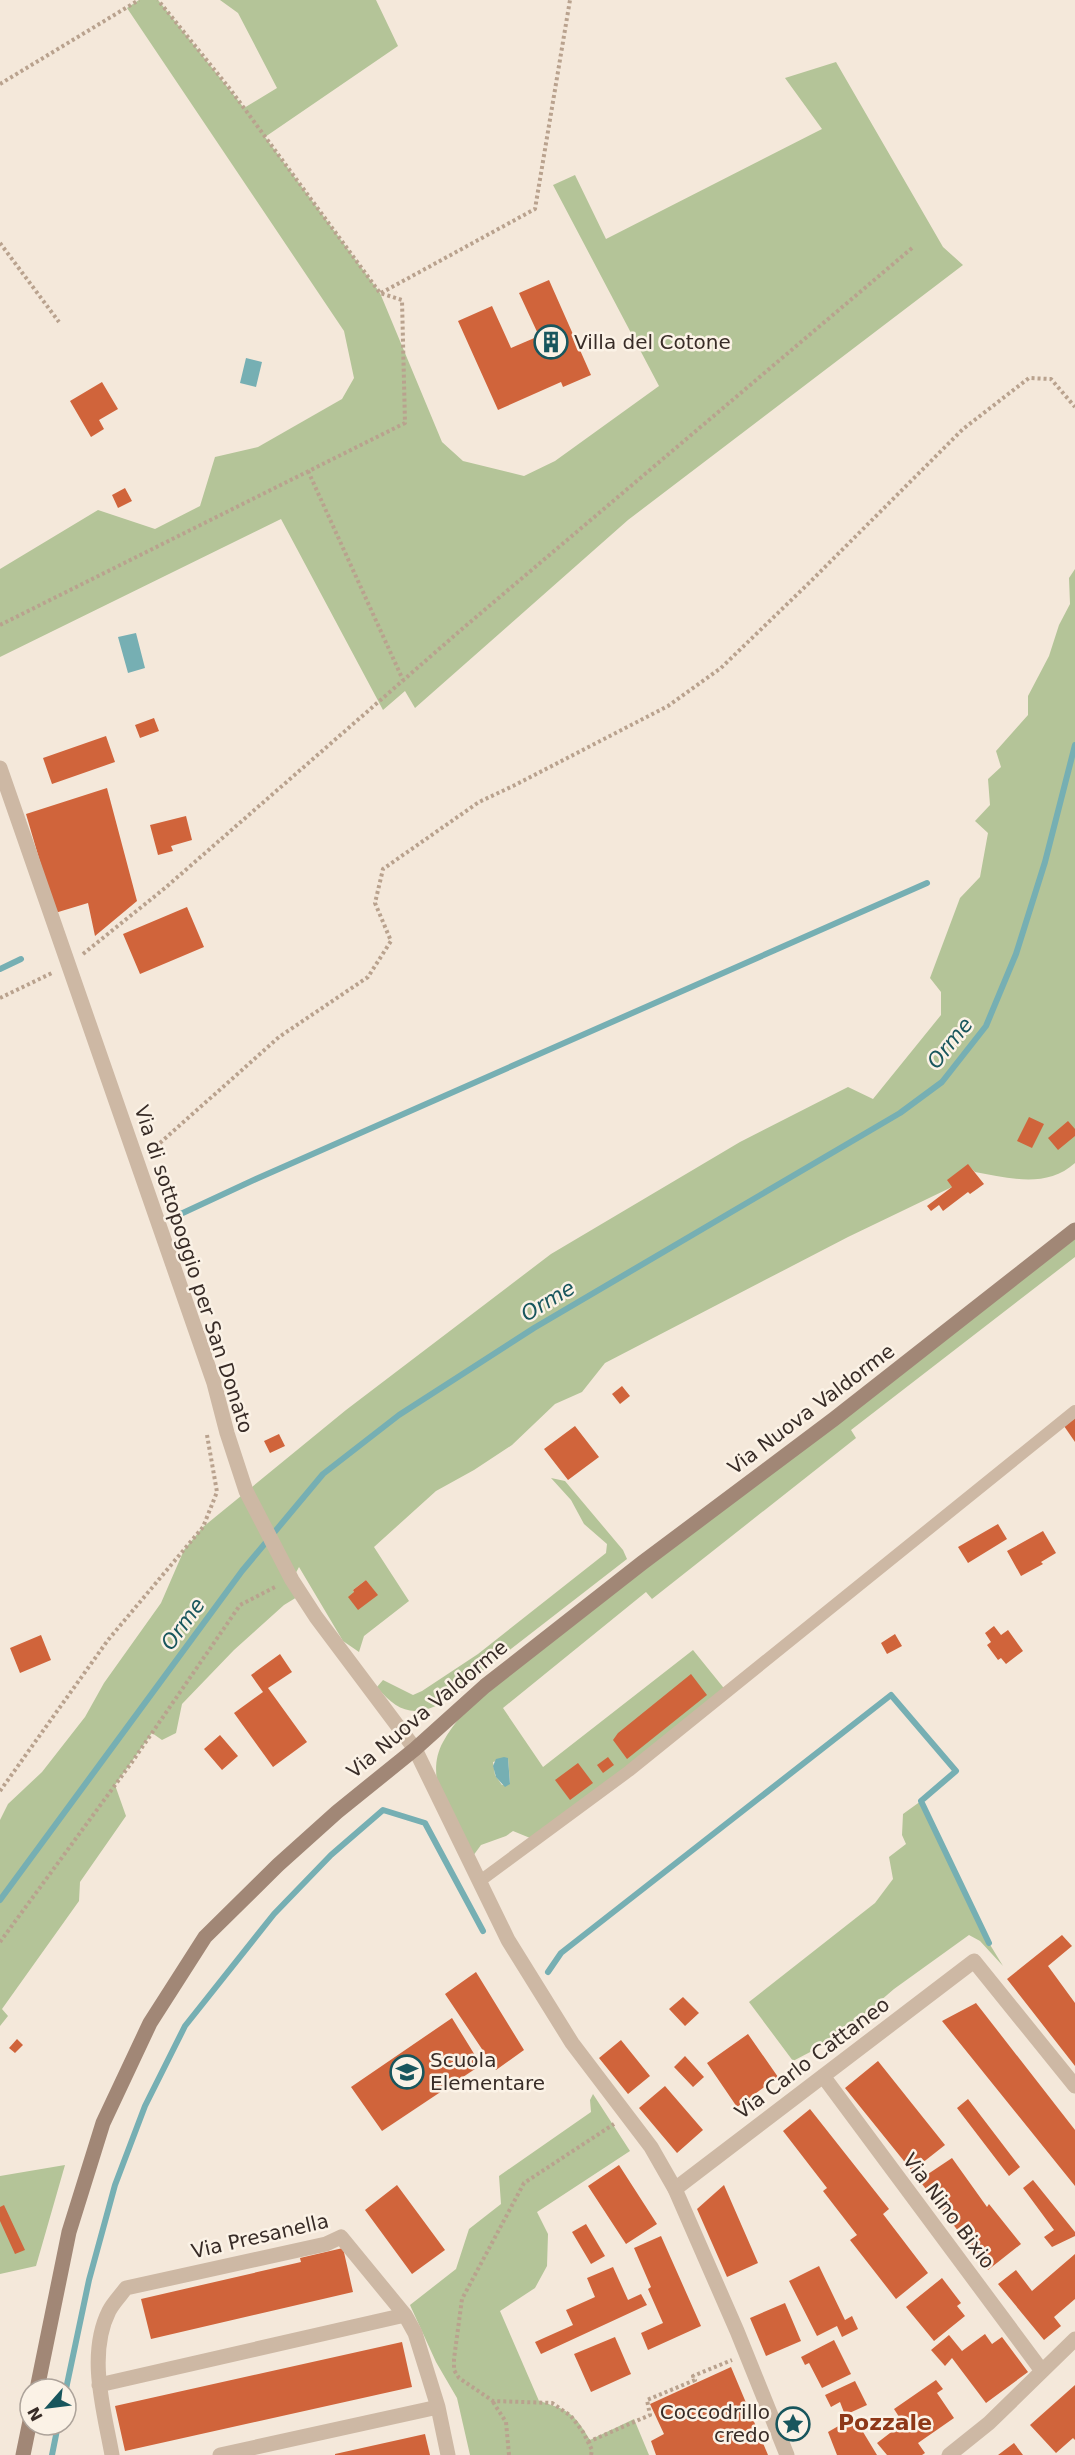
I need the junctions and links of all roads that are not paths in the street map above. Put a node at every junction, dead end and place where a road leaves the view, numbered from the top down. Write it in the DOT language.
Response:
graph roads {
  1 [pos="0,768"];
  2 [pos="1075,1230"];
  3 [pos="1075,1411"];
  4 [pos="415,1749"];
  5 [pos="480,1881"];
  6 [pos="823,2076"];
  7 [pos="1075,2086"];
  8 [pos="675,2189"];
  9 [pos="405,2315"];
  10 [pos="1075,2339"];
  11 [pos="1042,2371"];
  12 [pos="39,2377"];
  13 [pos="99,2385"];
  14 [pos="438,2407"];
  15 [pos="27,2437"];
  16 [pos="23,2455"];
  17 [pos="112,2455"];
  18 [pos="220,2455"];
  19 [pos="448,2455"];
  20 [pos="788,2455"];
  21 [pos="949,2455"];
  1 -- 4 [label="street, Via di sottopoggio per San Donato"];
  2 -- 4 [label="main road, Via Nuova Valdorme"];
  3 -- 5 [label="lane"];
  4 -- 5 [label="street"];
  4 -- 12 [label="main road, Via Nuova Valdorme"];
  5 -- 8 [label="street"];
  6 -- 7 [label="street, Via Carlo Cattaneo"];
  6 -- 8 [label="street, Via Carlo Cattaneo"];
  6 -- 11 [label="street, Via Nino Bixio"];
  8 -- 20 [label="street"];
  9 -- 13 [label="street"];
  9 -- 13 [label="street, Via Presanella"];
  9 -- 14 [label="street, Via Presanella"];
  10 -- 11 [label="street"];
  11 -- 21 [label="street"];
  13 -- 17 [label="street"];
  14 -- 18 [label="street"];
  14 -- 19 [label="street, Via Presanella"];
  15 -- 16 [label="main road"];
}
